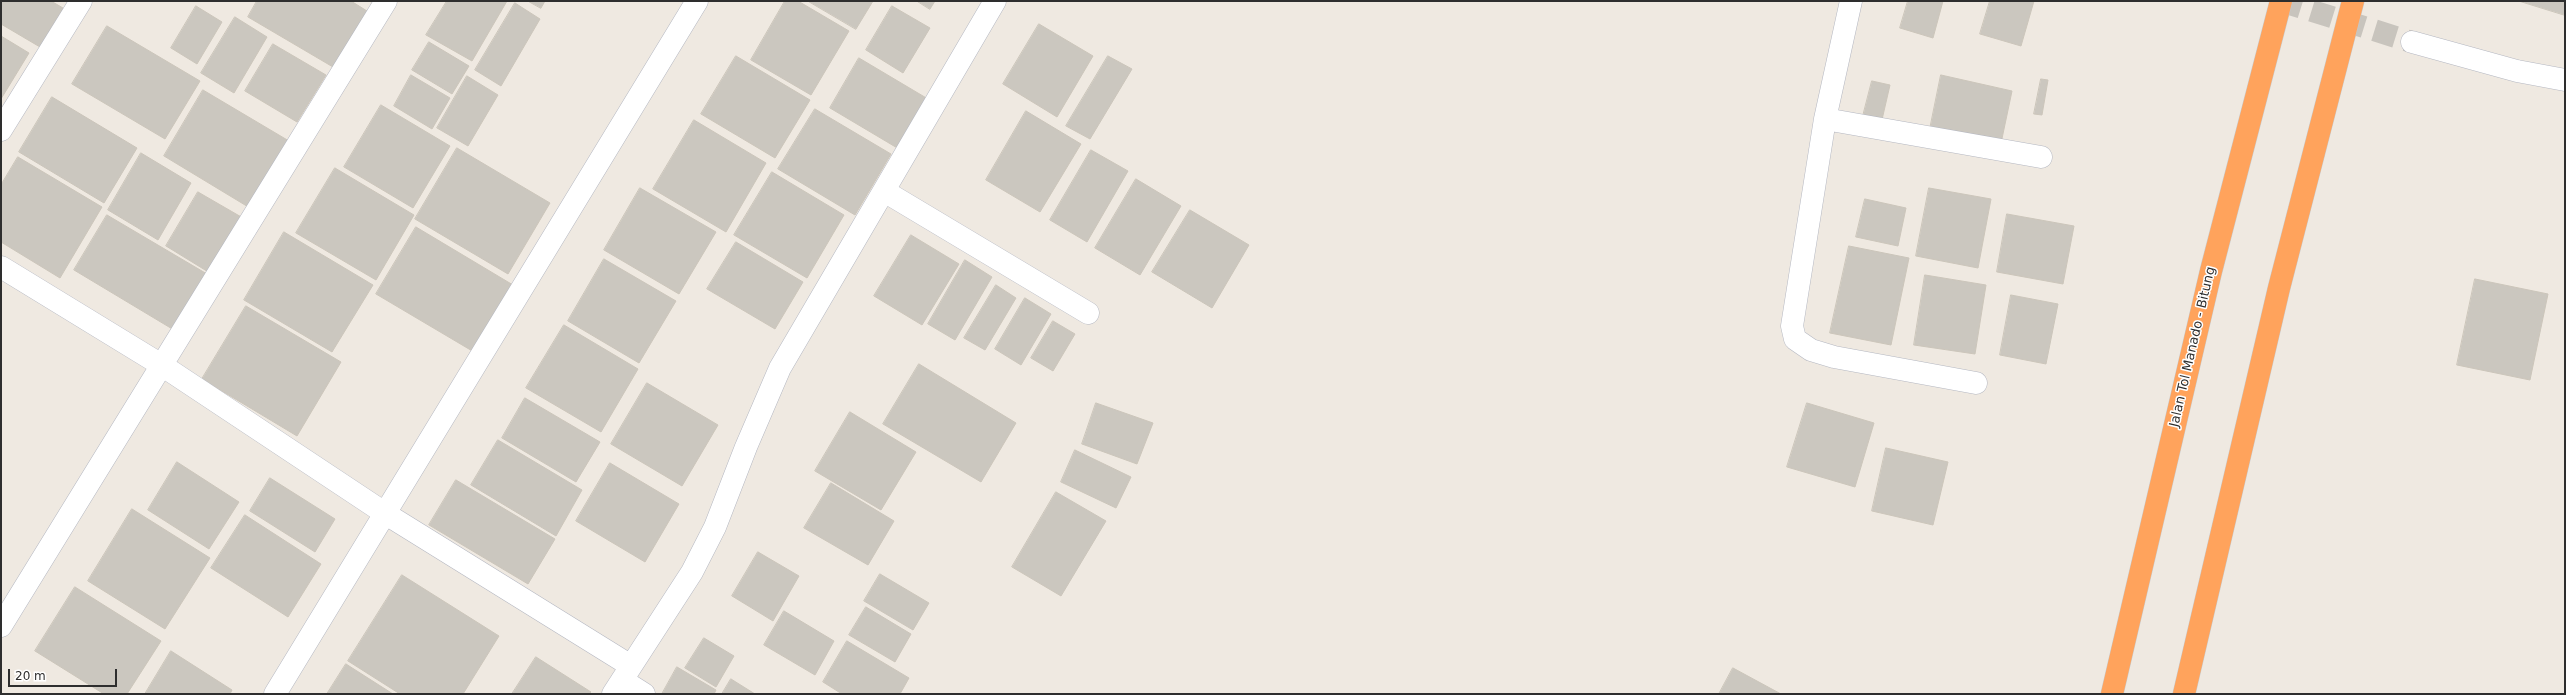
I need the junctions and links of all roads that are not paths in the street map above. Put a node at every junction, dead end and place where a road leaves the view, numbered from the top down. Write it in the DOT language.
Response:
graph roads {
  1 [pos="81,1"];
  2 [pos="386,1"];
  3 [pos="697,1"];
  4 [pos="995,1"];
  5 [pos="1851,1"];
  6 [pos="2281,1"];
  7 [pos="2353,1"];
  8 [pos="2412,42"];
  9 [pos="2565,80"];
  10 [pos="1825,119"];
  11 [pos="1,130"];
  12 [pos="2041,157"];
  13 [pos="884,191"];
  14 [pos="1,267"];
  15 [pos="1088,313"];
  16 [pos="163,366"];
  17 [pos="1976,383"];
  18 [pos="386,514"];
  19 [pos="1,626"];
  20 [pos="622,680"];
  21 [pos="275,694"];
  22 [pos="644,694"];
  23 [pos="2112,694"];
  24 [pos="2184,694"];
  1 -- 11 [label="street"];
  2 -- 16 [label="street"];
  3 -- 18 [label="street"];
  4 -- 13 [label="street"];
  5 -- 10 [label="street"];
  6 -- 23 [label="highway, Jalan Tol Manado - Bitung"];
  7 -- 24 [label="highway"];
  8 -- 9 [label="street"];
  10 -- 12 [label="street"];
  10 -- 17 [label="street"];
  13 -- 15 [label="street"];
  13 -- 20 [label="street"];
  14 -- 16 [label="street"];
  16 -- 18 [label="street"];
  16 -- 19 [label="street"];
  18 -- 20 [label="street"];
  18 -- 21 [label="street"];
  20 -- 22 [label="street"];
}
